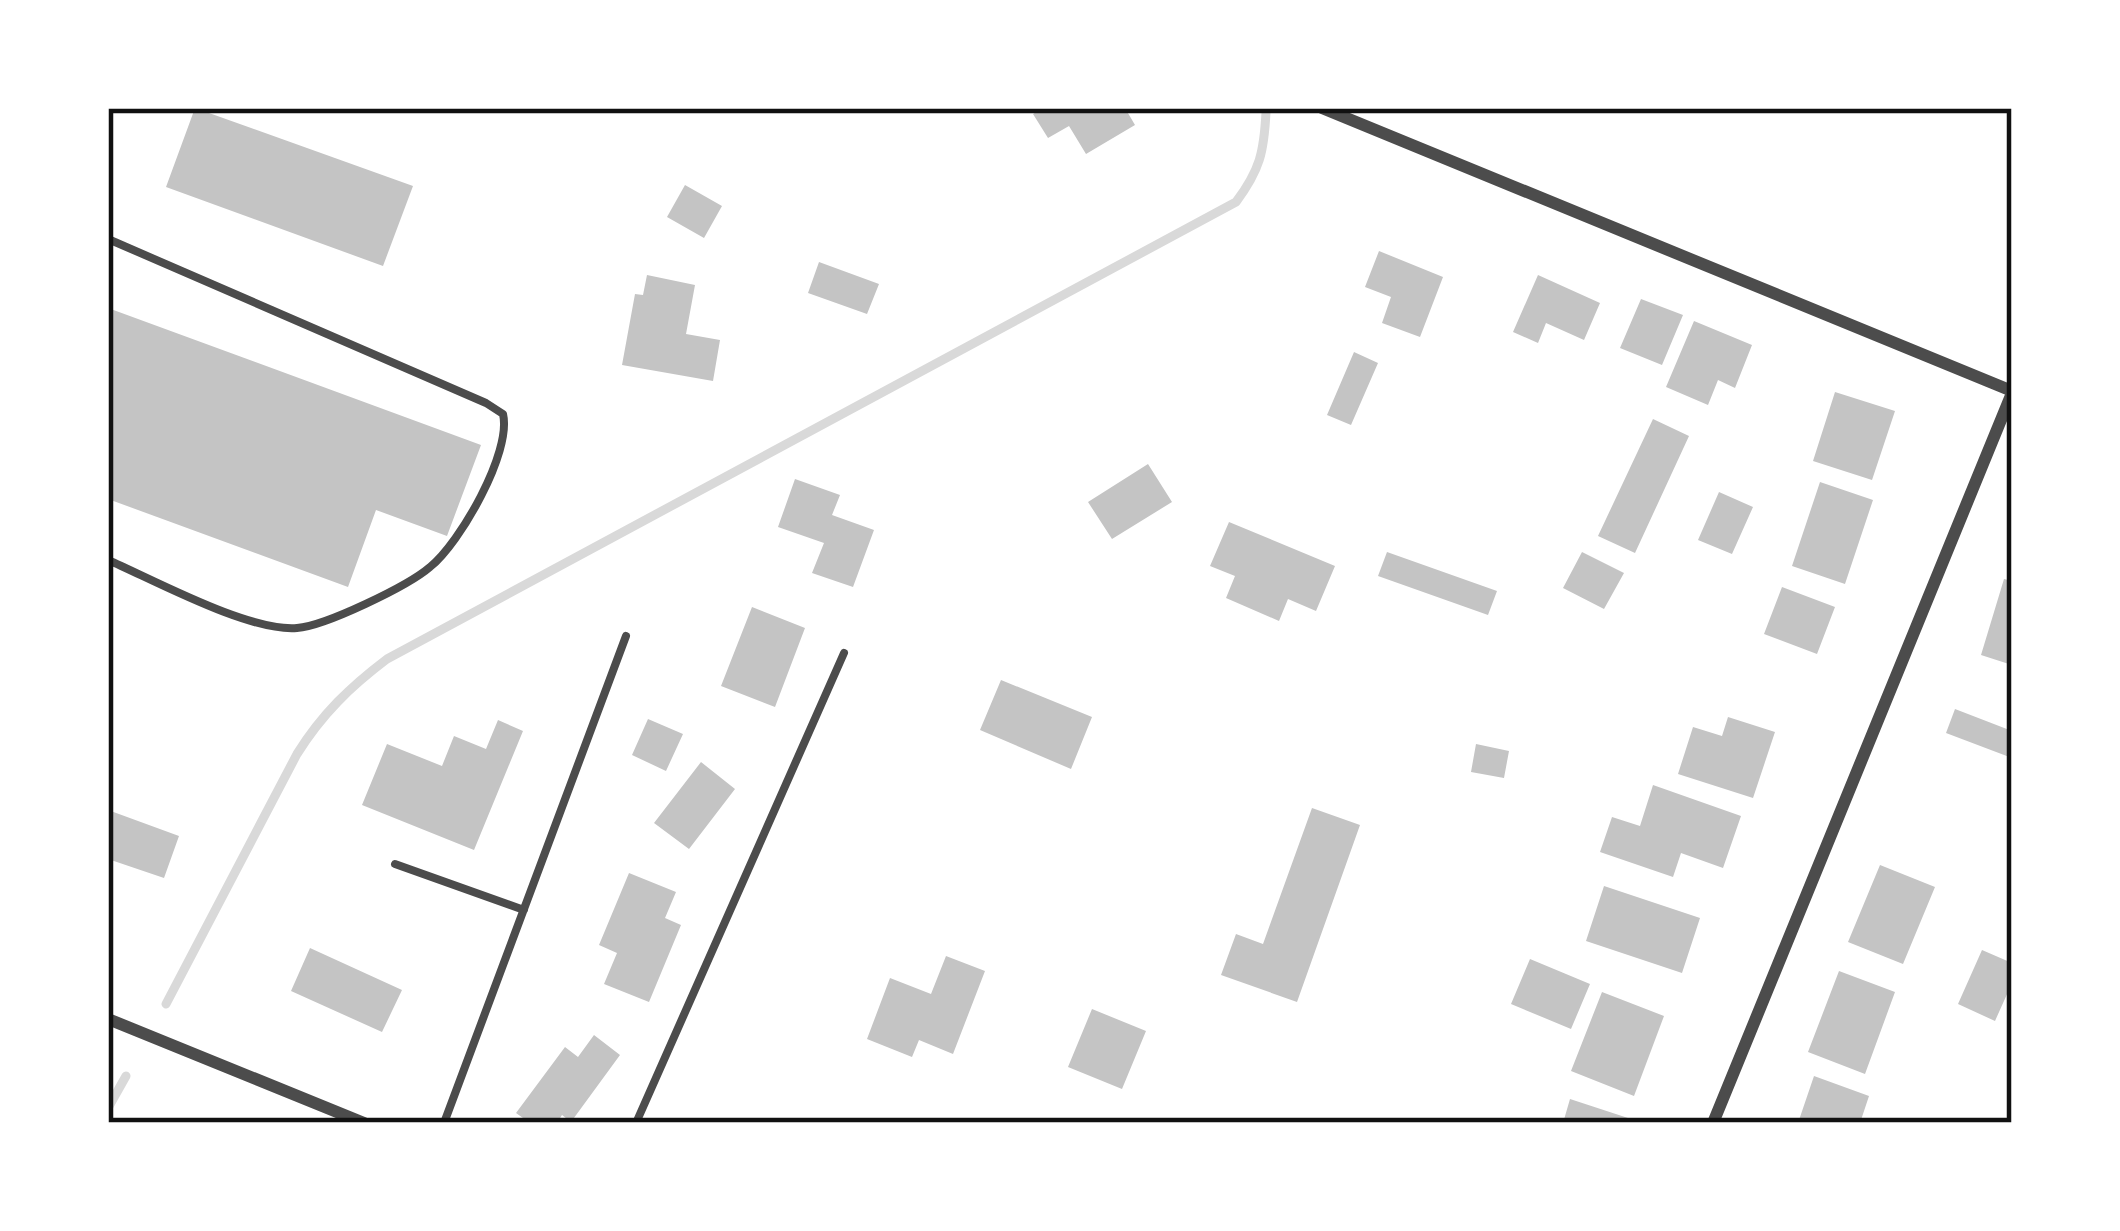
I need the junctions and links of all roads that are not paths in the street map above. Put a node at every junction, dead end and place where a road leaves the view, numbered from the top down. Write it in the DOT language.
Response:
graph roads {
  1 [pos="1322,108"];
  2 [pos="108,239"];
  3 [pos="2012,392"];
  4 [pos="108,560"];
  5 [pos="626,636"];
  6 [pos="844,653"];
  7 [pos="395,864"];
  8 [pos="524,910"];
  9 [pos="108,1019"];
  10 [pos="364,1123"];
  11 [pos="444,1123"];
  12 [pos="636,1123"];
  13 [pos="1713,1123"];
  1 -- 3 [label="street"];
  2 -- 4 [label="lane"];
  3 -- 13 [label="street"];
  5 -- 8 [label="lane"];
  6 -- 12 [label="lane"];
  7 -- 8 [label="lane"];
  8 -- 11 [label="lane"];
  9 -- 10 [label="street"];
}
